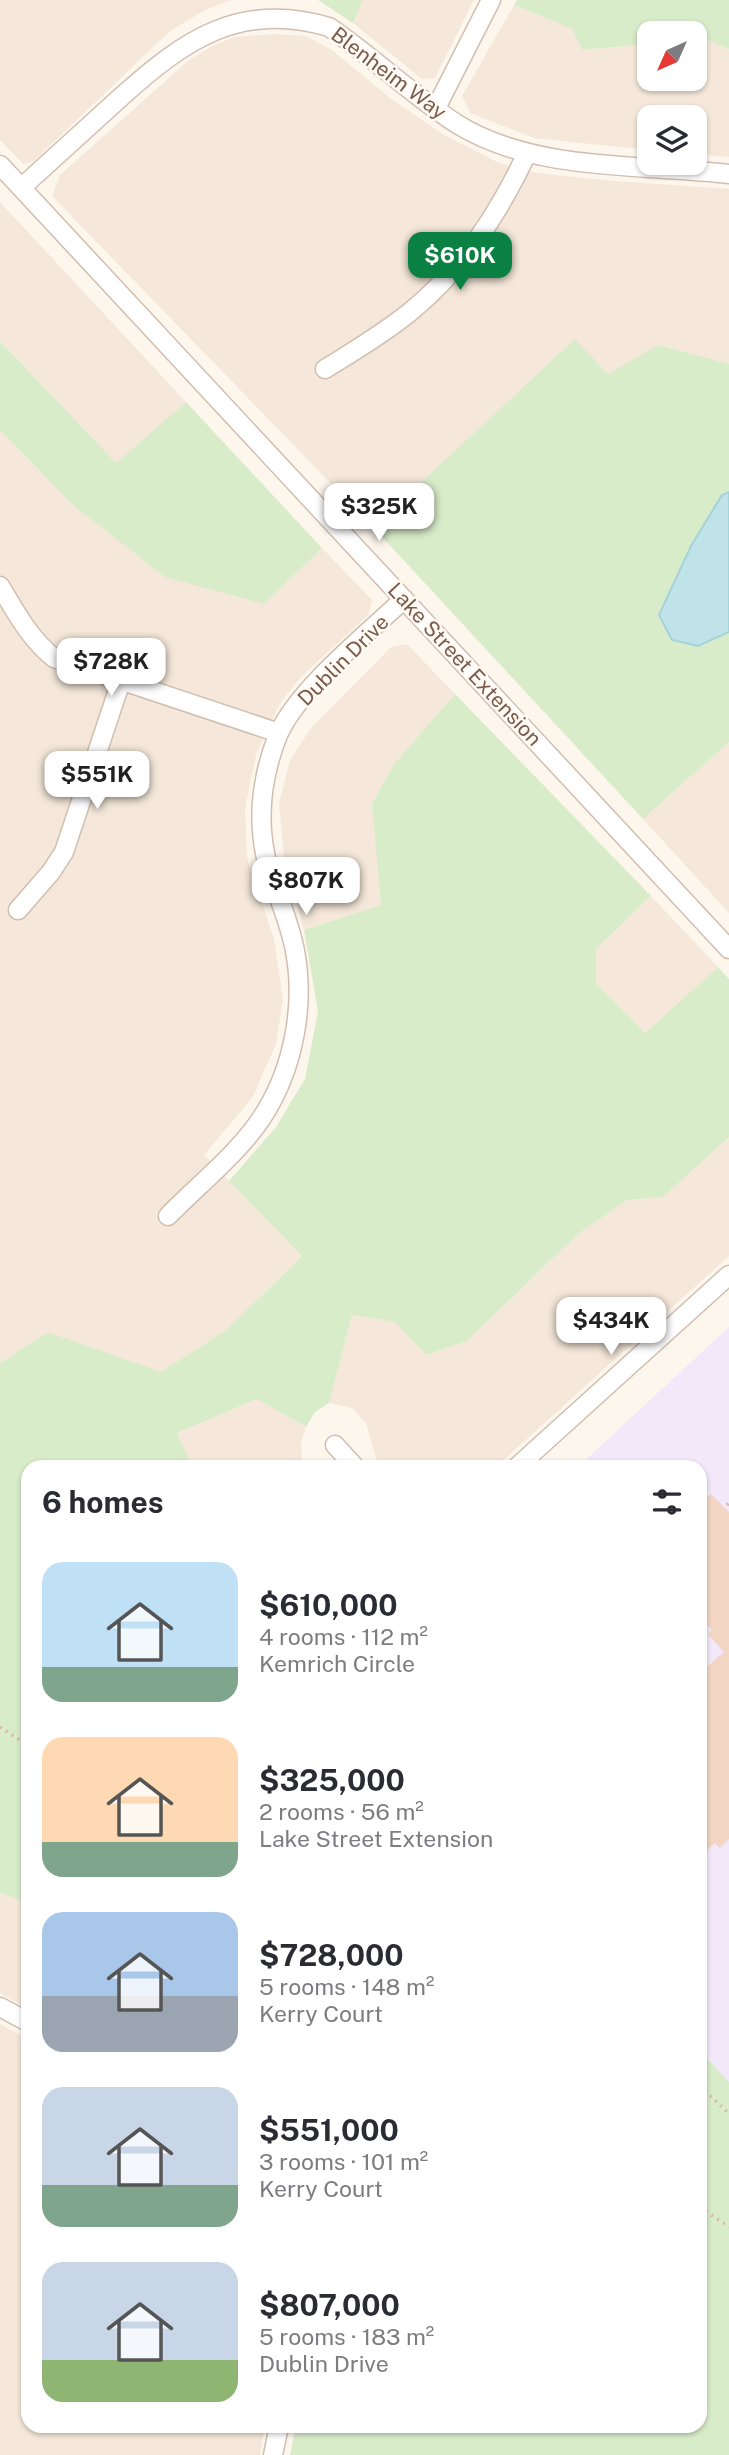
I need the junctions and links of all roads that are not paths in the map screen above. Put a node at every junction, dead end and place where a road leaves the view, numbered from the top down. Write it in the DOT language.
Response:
graph roads {
  1 [pos="491,0"];
  2 [pos="436,108"];
  3 [pos="527,153"];
  4 [pos="0,165"];
  5 [pos="729,174"];
  6 [pos="21,188"];
  7 [pos="325,369"];
  8 [pos="0,586"];
  9 [pos="404,599"];
  10 [pos="121,681"];
  11 [pos="279,733"];
  12 [pos="18,910"];
  13 [pos="729,949"];
  14 [pos="168,1216"];
  15 [pos="729,1275"];
  16 [pos="335,1446"];
  17 [pos="348,1460"];
  18 [pos="525,1460"];
  19 [pos="0,2007"];
  20 [pos="21,2018"];
  21 [pos="278,2433"];
  22 [pos="274,2455"];
  1 -- 2 [label="street"];
  2 -- 3 [label="street, Blenheim Way"];
  2 -- 6 [label="street, Blenheim Way"];
  3 -- 5 [label="street, Blenheim Way"];
  3 -- 7 [label="street"];
  4 -- 6 [label="street, Lake Street Extension"];
  6 -- 9 [label="street, Lake Street Extension"];
  8 -- 10 [label="street"];
  9 -- 11 [label="street, Dublin Drive"];
  9 -- 13 [label="street, Lake Street Extension"];
  10 -- 11 [label="street"];
  10 -- 12 [label="street"];
  11 -- 14 [label="street, Dublin Drive"];
  15 -- 18 [label="street"];
  16 -- 17 [label="street"];
  19 -- 20 [label="street"];
  21 -- 22 [label="street"];
}
